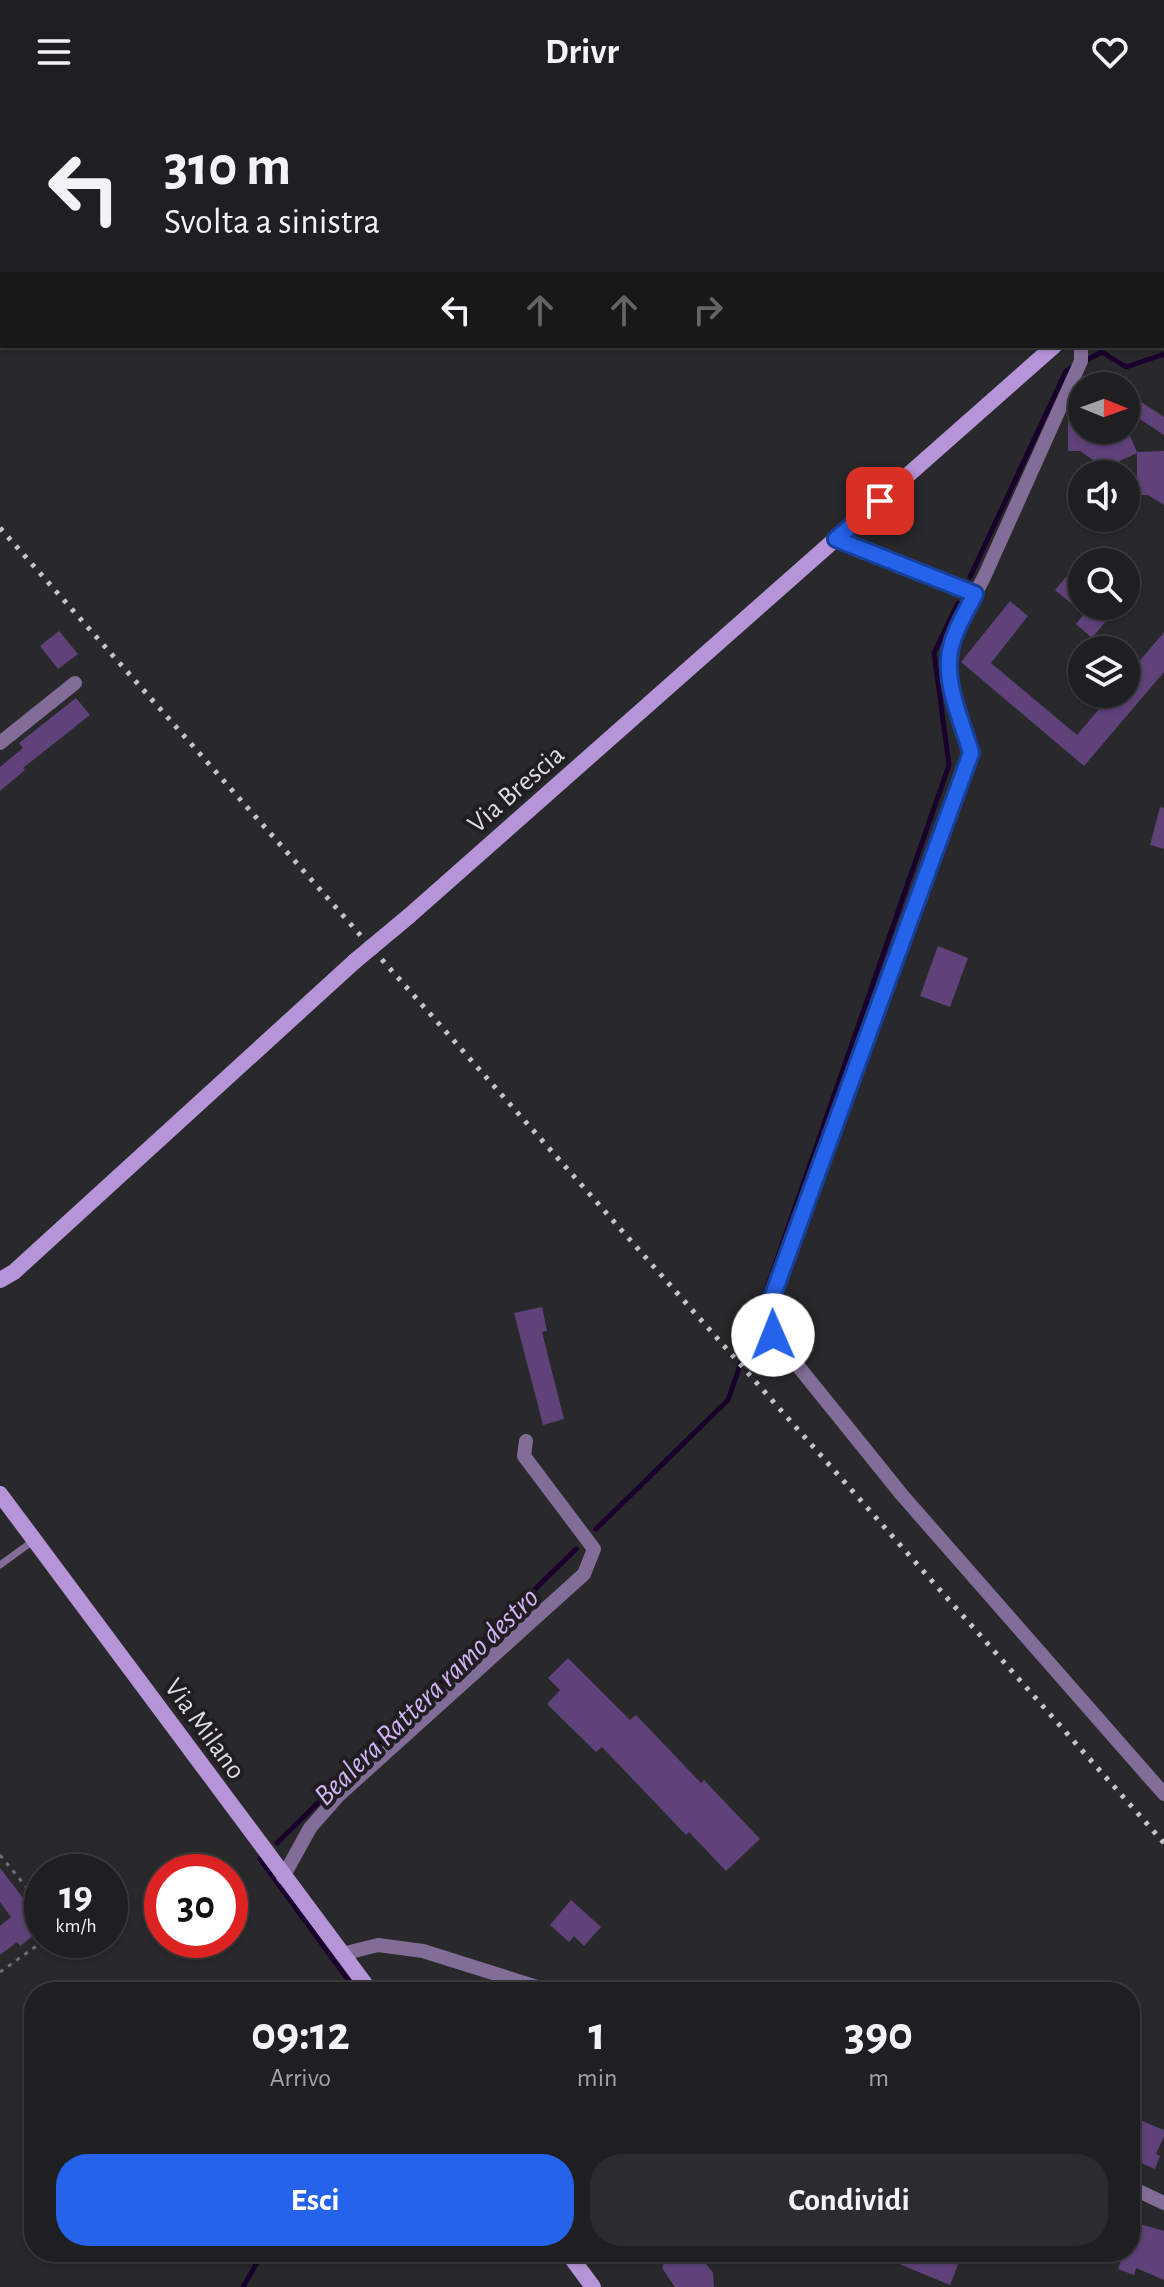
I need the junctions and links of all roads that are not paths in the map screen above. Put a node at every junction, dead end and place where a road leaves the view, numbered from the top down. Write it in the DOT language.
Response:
graph roads {
  1 [pos="1052,348"];
  2 [pos="1080,359"];
  3 [pos="836,539"];
  4 [pos="975,594"];
  5 [pos="75,683"];
  6 [pos="0,743"];
  7 [pos="7,1276"];
  8 [pos="0,1294"];
  9 [pos="526,1441"];
  10 [pos="0,1494"];
  11 [pos="35,1540"];
  12 [pos="0,1565"];
  13 [pos="1164,1794"];
  14 [pos="283,1877"];
  15 [pos="342,1954"];
  16 [pos="363,1982"];
  17 [pos="521,1982"];
  18 [pos="1140,2192"];
  19 [pos="1164,2203"];
  20 [pos="574,2262"];
  21 [pos="593,2287"];
  1 -- 3 [label="main road, Via Brescia"];
  2 -- 4 [label="street"];
  3 -- 4 [label="street"];
  3 -- 7 [label="main road, Via Brescia, bridge"];
  4 -- 13 [label="street"];
  5 -- 6 [label="street"];
  7 -- 8 [label="main road, Via Brescia"];
  9 -- 14 [label="street"];
  10 -- 11 [label="main road, Via Milano"];
  11 -- 12 [label="lane"];
  11 -- 14 [label="main road, Via Milano"];
  14 -- 15 [label="main road, Via Milano"];
  15 -- 16 [label="main road, Via Milano"];
  15 -- 17 [label="street"];
  18 -- 19 [label="street"];
  20 -- 21 [label="main road"];
}
